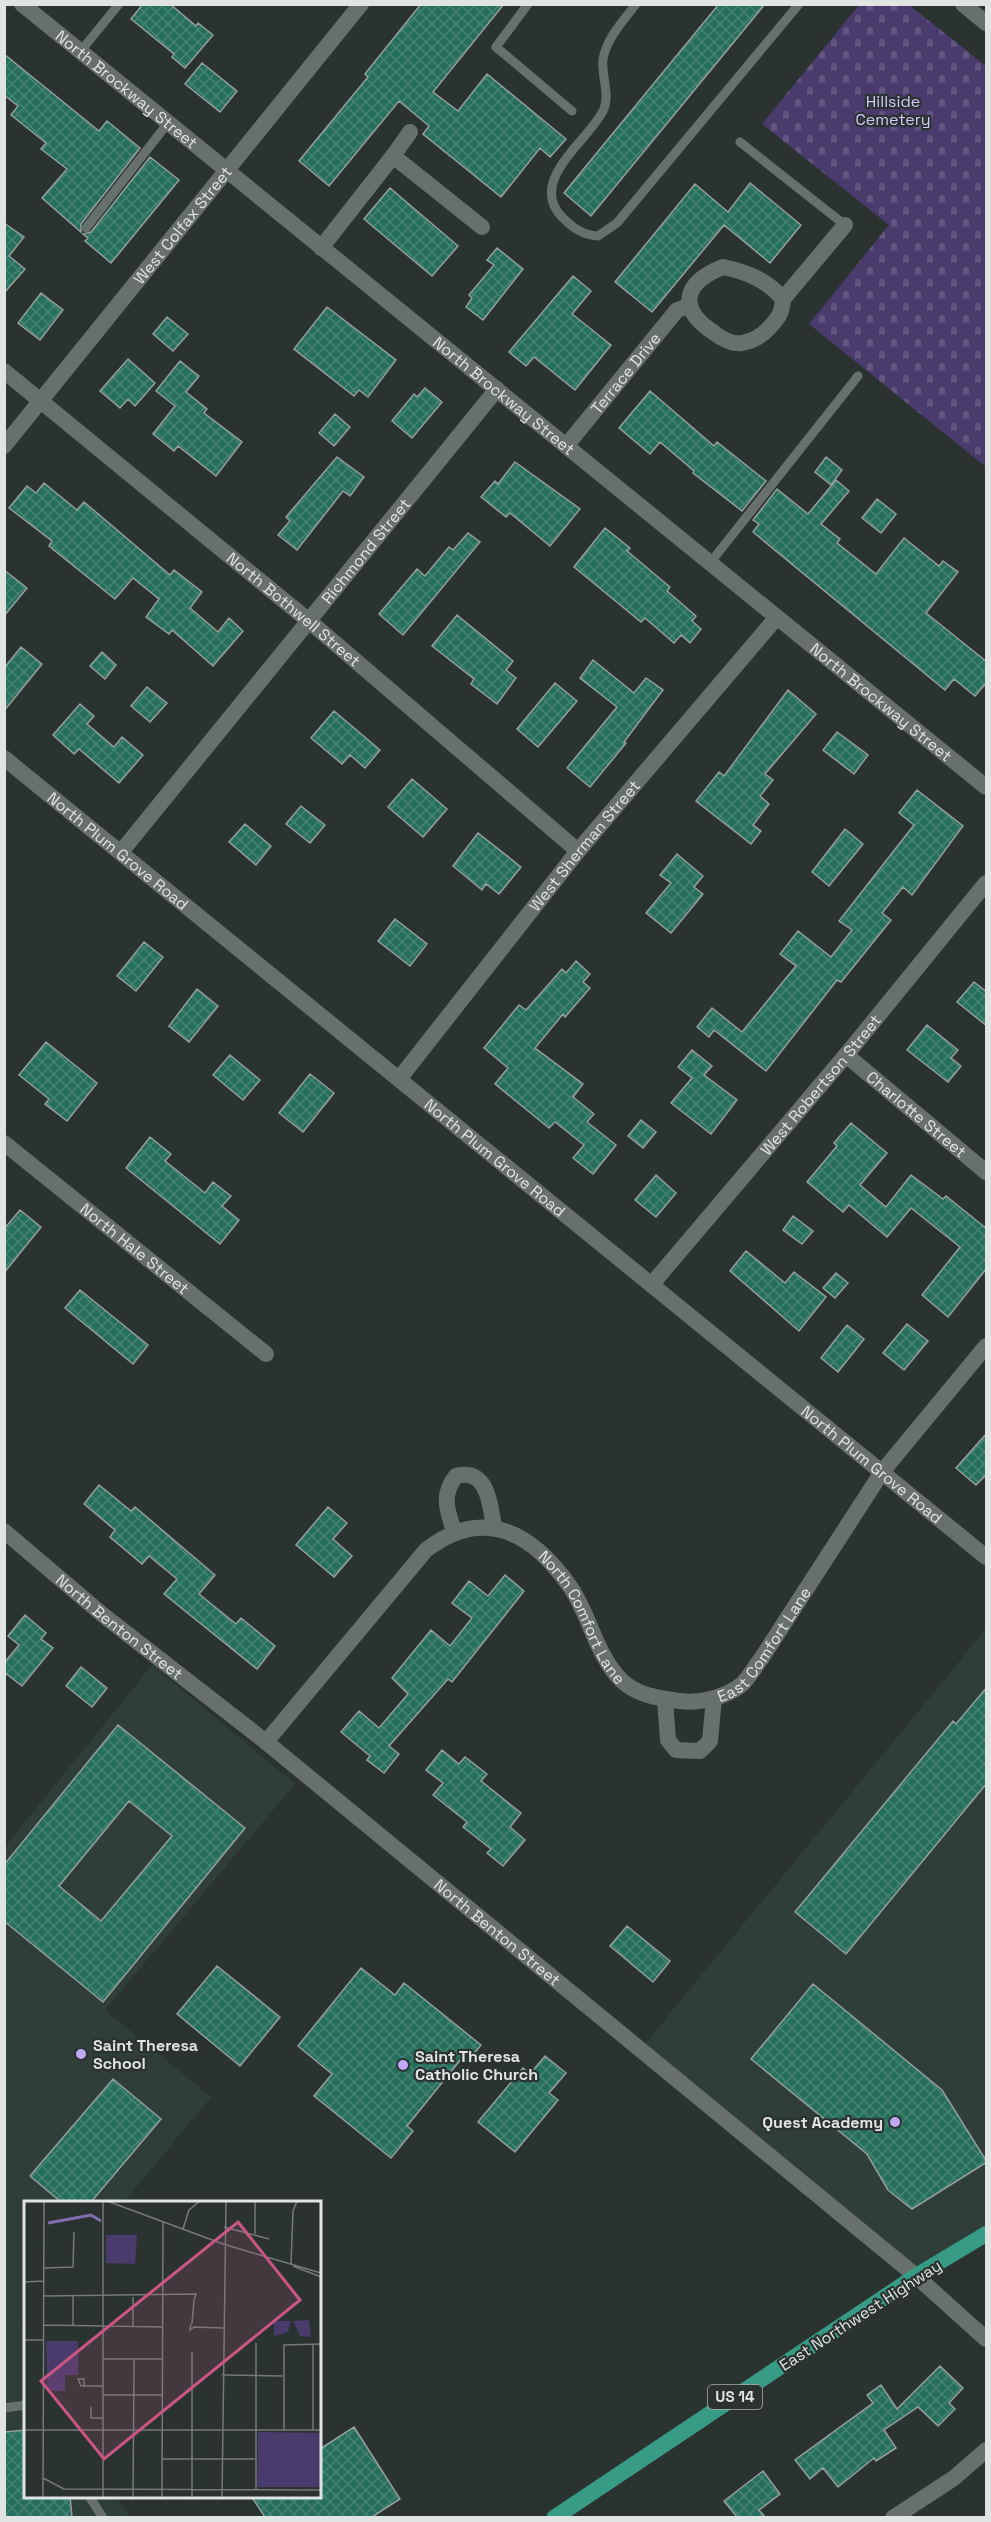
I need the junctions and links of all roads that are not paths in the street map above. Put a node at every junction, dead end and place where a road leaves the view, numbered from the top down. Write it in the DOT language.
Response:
graph roads {
  1 [pos="22,4"];
  2 [pos="118,4"];
  3 [pos="361,4"];
  4 [pos="528,4"];
  5 [pos="636,4"];
  6 [pos="799,4"];
  7 [pos="963,4"];
  8 [pos="987,23"];
  9 [pos="80,52"];
  10 [pos="572,111"];
  11 [pos="168,123"];
  12 [pos="410,132"];
  13 [pos="740,142"];
  14 [pos="393,156"];
  15 [pos="226,171"];
  16 [pos="845,225"];
  17 [pos="86,228"];
  18 [pos="482,228"];
  19 [pos="321,248"];
  20 [pos="783,299"];
  21 [pos="689,306"];
  22 [pos="4,371"];
  23 [pos="858,376"];
  24 [pos="497,389"];
  25 [pos="41,400"];
  26 [pos="4,446"];
  27 [pos="566,446"];
  28 [pos="710,563"];
  29 [pos="777,617"];
  30 [pos="309,621"];
  31 [pos="4,758"];
  32 [pos="987,787"];
  33 [pos="578,851"];
  34 [pos="121,852"];
  35 [pos="987,883"];
  36 [pos="846,1055"];
  37 [pos="399,1079"];
  38 [pos="4,1143"];
  39 [pos="987,1172"];
  40 [pos="652,1284"];
  41 [pos="987,1346"];
  42 [pos="266,1354"];
  43 [pos="882,1472"];
  44 [pos="494,1527"];
  45 [pos="4,1531"];
  46 [pos="454,1531"];
  47 [pos="987,1557"];
  48 [pos="714,1698"];
  49 [pos="665,1699"];
  50 [pos="266,1742"];
  51 [pos="987,2234"];
  52 [pos="916,2276"];
  53 [pos="987,2339"];
  54 [pos="24,2405"];
  55 [pos="4,2408"];
  56 [pos="987,2450"];
  57 [pos="89,2498"];
  58 [pos="89,2498"];
  59 [pos="96,2517"];
  60 [pos="103,2517"];
  61 [pos="554,2517"];
  62 [pos="893,2517"];
  1 -- 9 [label="street, North Brockway Street"];
  2 -- 9 [label="lane"];
  3 -- 15 [label="street, West Colfax Street"];
  4 -- 10 [label="lane"];
  5 -- 6 [label="lane"];
  7 -- 8 [label="street"];
  9 -- 11 [label="street, North Brockway Street"];
  11 -- 15 [label="street, North Brockway Street"];
  11 -- 17 [label="lane"];
  12 -- 14 [label="street"];
  13 -- 16 [label="lane"];
  14 -- 18 [label="street"];
  14 -- 19 [label="street"];
  15 -- 19 [label="street, North Brockway Street"];
  15 -- 25 [label="street, West Colfax Street"];
  16 -- 20 [label="street"];
  19 -- 24 [label="street, North Brockway Street"];
  20 -- 21 [label="street, Terrace Drive"];
  20 -- 21 [label="street"];
  21 -- 27 [label="street, Terrace Drive"];
  22 -- 25 [label="street, North Bothwell Street"];
  23 -- 28 [label="lane"];
  24 -- 27 [label="street, North Brockway Street"];
  24 -- 30 [label="street, Richmond Street"];
  25 -- 26 [label="street, West Colfax Street"];
  25 -- 30 [label="street, North Bothwell Street"];
  27 -- 28 [label="street, North Brockway Street"];
  28 -- 29 [label="street, North Brockway Street"];
  29 -- 32 [label="street, North Brockway Street"];
  29 -- 33 [label="street, West Sherman Street"];
  30 -- 33 [label="street, North Bothwell Street"];
  30 -- 34 [label="street, Richmond Street"];
  31 -- 34 [label="street, North Plum Grove Road"];
  33 -- 37 [label="street, West Sherman Street"];
  34 -- 37 [label="street, North Plum Grove Road"];
  35 -- 36 [label="street, West Robertson Street"];
  36 -- 39 [label="street, Charlotte Street"];
  36 -- 40 [label="street, West Robertson Street"];
  37 -- 40 [label="street, North Plum Grove Road"];
  38 -- 42 [label="street, North Hale Street"];
  40 -- 43 [label="street, North Plum Grove Road"];
  41 -- 43 [label="street, East Comfort Lane"];
  43 -- 47 [label="street, North Plum Grove Road"];
  43 -- 48 [label="street, East Comfort Lane"];
  44 -- 46 [label="street, North Comfort Lane"];
  44 -- 46 [label="street"];
  44 -- 49 [label="street, North Comfort Lane"];
  45 -- 50 [label="street, North Benton Street"];
  46 -- 50 [label="street"];
  48 -- 49 [label="street, North Comfort Lane"];
  48 -- 49 [label="street, East Comfort Lane"];
  50 -- 52 [label="street, North Benton Street"];
  51 -- 52 [label="main road, East Northwest Highway / US 14"];
  52 -- 53 [label="street, North Benton Street"];
  52 -- 61 [label="main road, East Northwest Highway / US 14"];
  54 -- 55 [label="lane"];
  56 -- 62 [label="street"];
  57 -- 59 [label="lane"];
  58 -- 60 [label="lane"];
}
